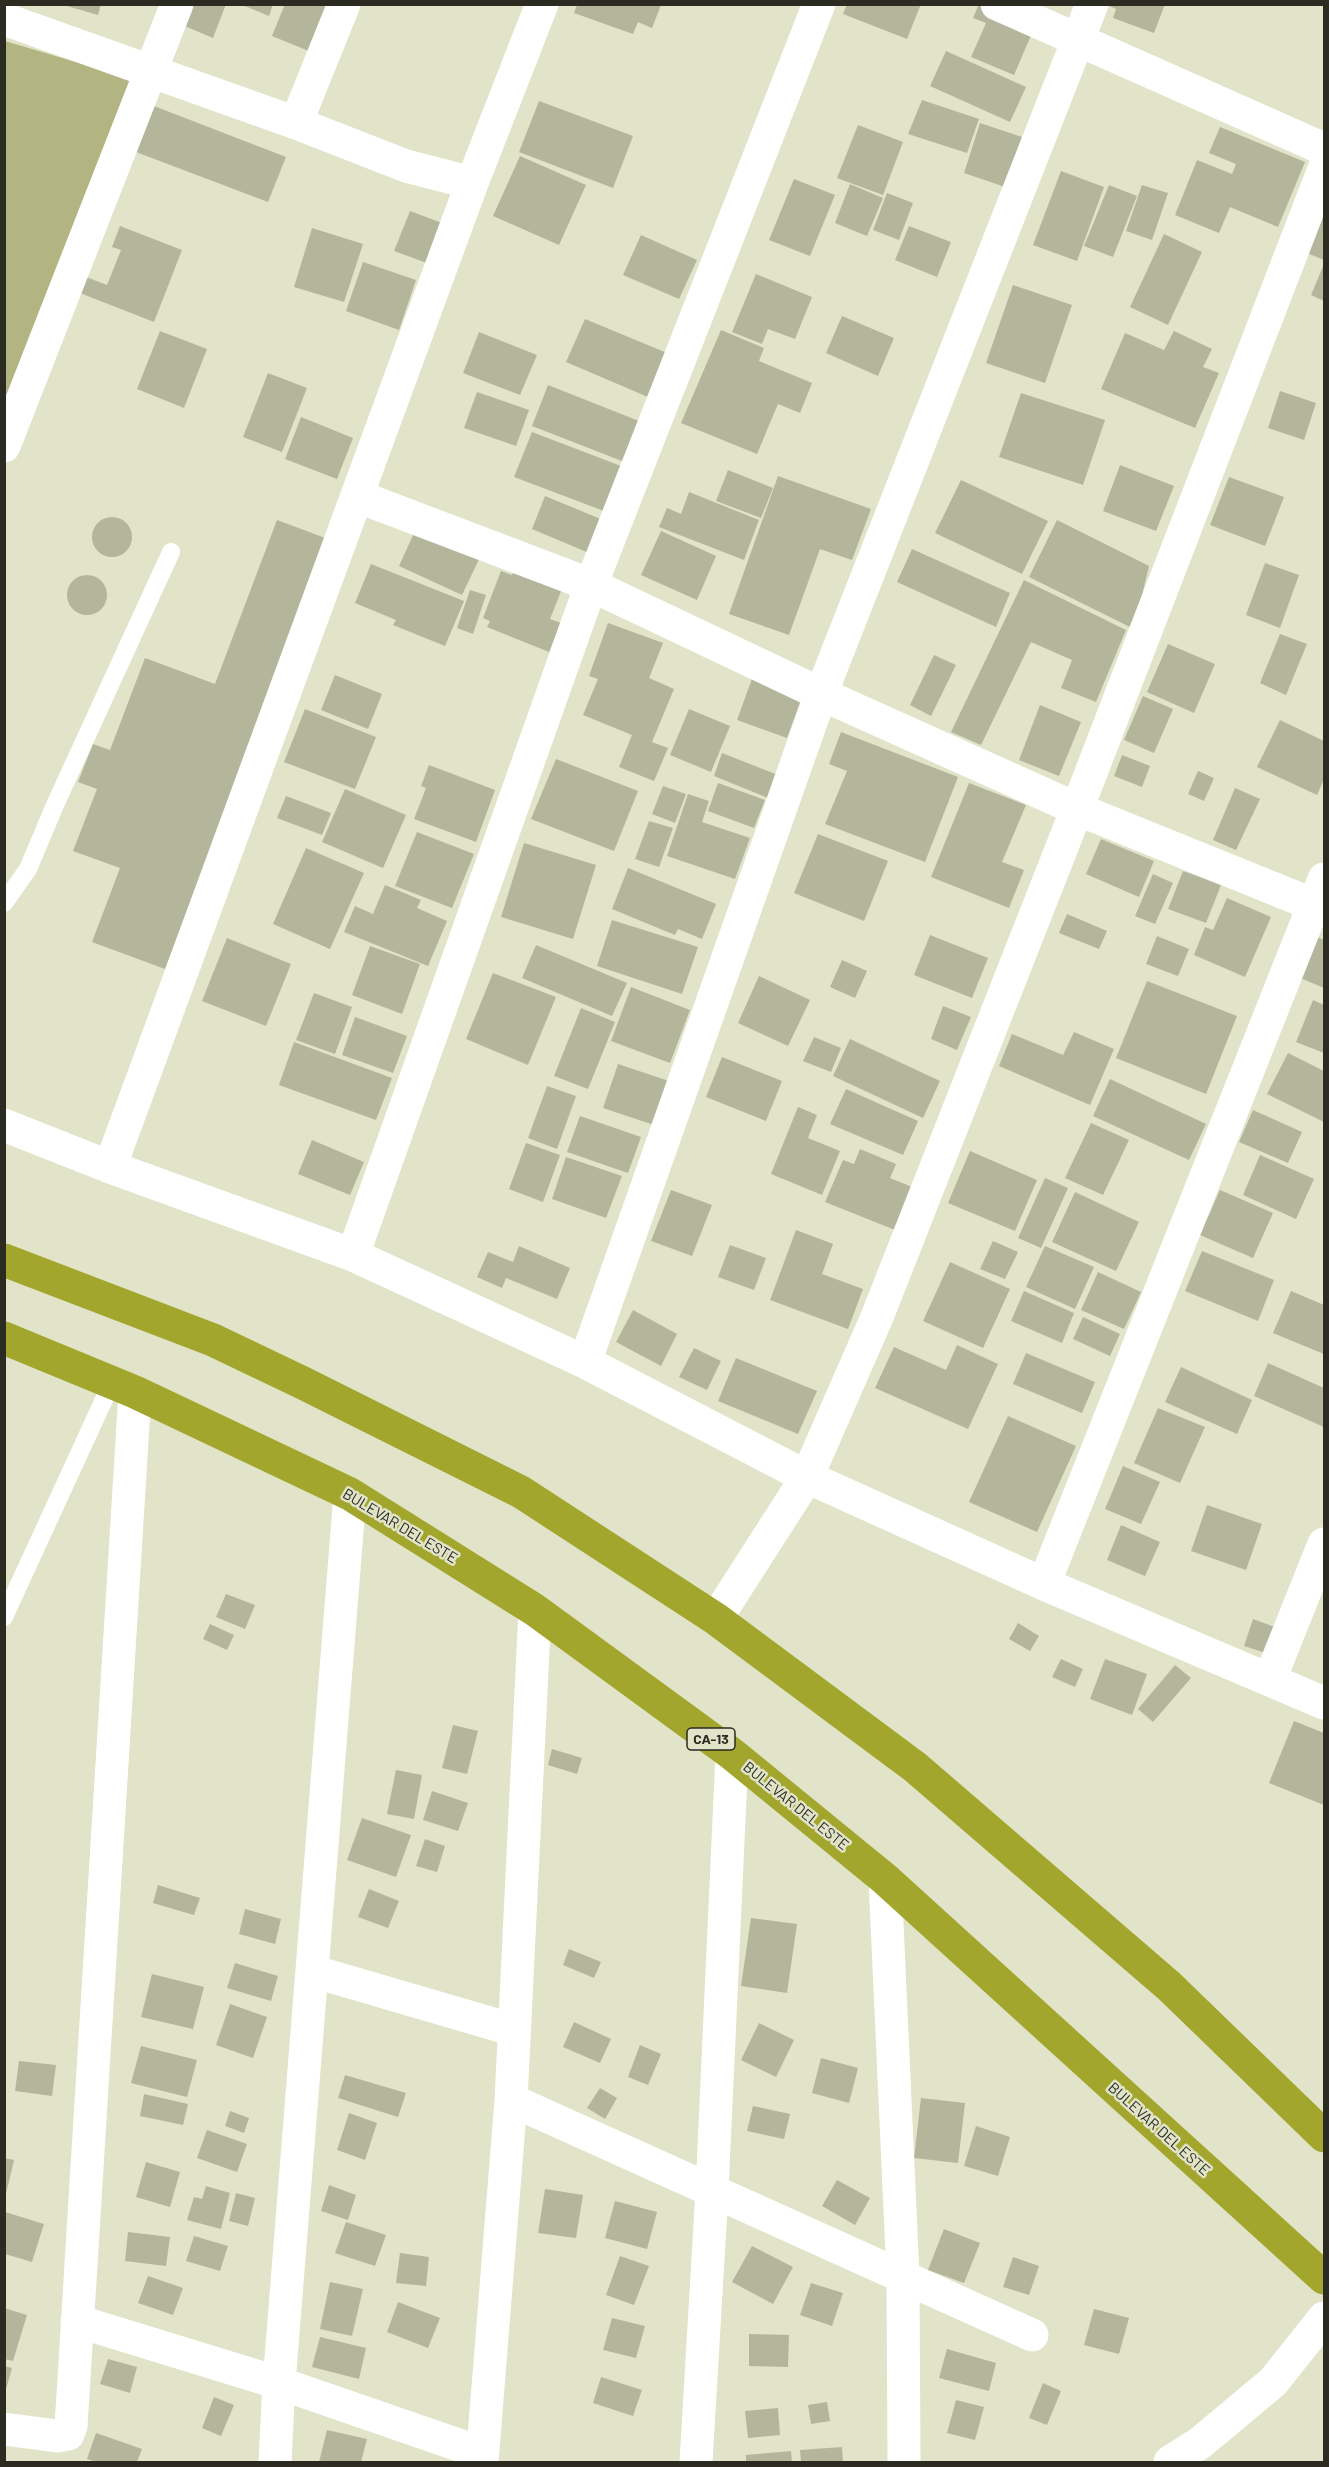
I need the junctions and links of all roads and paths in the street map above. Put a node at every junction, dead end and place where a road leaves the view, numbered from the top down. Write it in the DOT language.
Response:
graph roads {
  1 [pos="177,4"];
  2 [pos="344,4"];
  3 [pos="542,4"];
  4 [pos="819,4"];
  5 [pos="997,4"];
  6 [pos="1092,4"];
  7 [pos="4,19"];
  8 [pos="1079,40"];
  9 [pos="153,71"];
  10 [pos="296,123"];
  11 [pos="1324,149"];
  12 [pos="1324,169"];
  13 [pos="472,183"];
  14 [pos="4,446"];
  15 [pos="357,496"];
  16 [pos="171,552"];
  17 [pos="591,585"];
  18 [pos="821,694"];
  19 [pos="1077,809"];
  20 [pos="1321,897"];
  21 [pos="4,903"];
  22 [pos="4,1125"];
  23 [pos="110,1167"];
  24 [pos="353,1255"];
  25 [pos="4,1260"];
  26 [pos="4,1338"];
  27 [pos="585,1362"];
  28 [pos="123,1387"];
  29 [pos="807,1477"];
  30 [pos="350,1494"];
  31 [pos="1324,1544"];
  32 [pos="1044,1584"];
  33 [pos="535,1610"];
  34 [pos="4,1617"];
  35 [pos="716,1619"];
  36 [pos="1270,1679"];
  37 [pos="1324,1703"];
  38 [pos="732,1755"];
  39 [pos="885,1879"];
  40 [pos="312,1971"];
  41 [pos="514,2030"];
  42 [pos="511,2100"];
  43 [pos="1324,2136"];
  44 [pos="712,2191"];
  45 [pos="903,2277"];
  46 [pos="1324,2278"];
  47 [pos="1324,2318"];
  48 [pos="76,2321"];
  49 [pos="1032,2334"];
  50 [pos="279,2383"];
  51 [pos="4,2429"];
  52 [pos="482,2458"];
  53 [pos="275,2463"];
  54 [pos="696,2463"];
  55 [pos="904,2463"];
  56 [pos="1170,2463"];
  1 -- 9 [label="street"];
  2 -- 10 [label="street"];
  3 -- 13 [label="street"];
  4 -- 17 [label="street"];
  5 -- 8 [label="street"];
  6 -- 8 [label="street"];
  7 -- 9 [label="street"];
  8 -- 11 [label="street"];
  8 -- 18 [label="street"];
  9 -- 10 [label="street"];
  9 -- 14 [label="street"];
  10 -- 13 [label="street"];
  12 -- 19 [label="street"];
  13 -- 15 [label="street"];
  15 -- 17 [label="street"];
  15 -- 23 [label="street"];
  16 -- 21 [label="lane"];
  17 -- 18 [label="street"];
  17 -- 24 [label="street"];
  18 -- 19 [label="street"];
  18 -- 27 [label="street"];
  19 -- 20 [label="street"];
  19 -- 29 [label="street"];
  20 -- 32 [label="street"];
  22 -- 23 [label="street"];
  23 -- 24 [label="street"];
  24 -- 27 [label="street"];
  25 -- 35 [label="highway"];
  26 -- 28 [label="highway, BULEVAR DEL ESTE / CA-13"];
  27 -- 29 [label="street"];
  28 -- 30 [label="highway, BULEVAR DEL ESTE / CA-13"];
  28 -- 34 [label="lane"];
  28 -- 48 [label="street"];
  29 -- 32 [label="street"];
  29 -- 35 [label="street"];
  30 -- 33 [label="highway, BULEVAR DEL ESTE / CA-13"];
  30 -- 40 [label="street"];
  31 -- 36 [label="street"];
  32 -- 36 [label="street"];
  33 -- 38 [label="highway, BULEVAR DEL ESTE / CA-13"];
  33 -- 41 [label="street"];
  35 -- 43 [label="highway"];
  36 -- 37 [label="street"];
  38 -- 39 [label="highway, BULEVAR DEL ESTE / CA-13"];
  38 -- 44 [label="street"];
  39 -- 45 [label="street"];
  39 -- 46 [label="highway, BULEVAR DEL ESTE / CA-13"];
  40 -- 41 [label="street"];
  40 -- 50 [label="street"];
  41 -- 42 [label="street"];
  42 -- 44 [label="street"];
  42 -- 52 [label="street"];
  44 -- 45 [label="street"];
  44 -- 54 [label="street"];
  45 -- 49 [label="street"];
  45 -- 55 [label="street"];
  47 -- 56 [label="street"];
  48 -- 50 [label="street"];
  48 -- 51 [label="street"];
  50 -- 52 [label="street"];
  50 -- 53 [label="street"];
}
